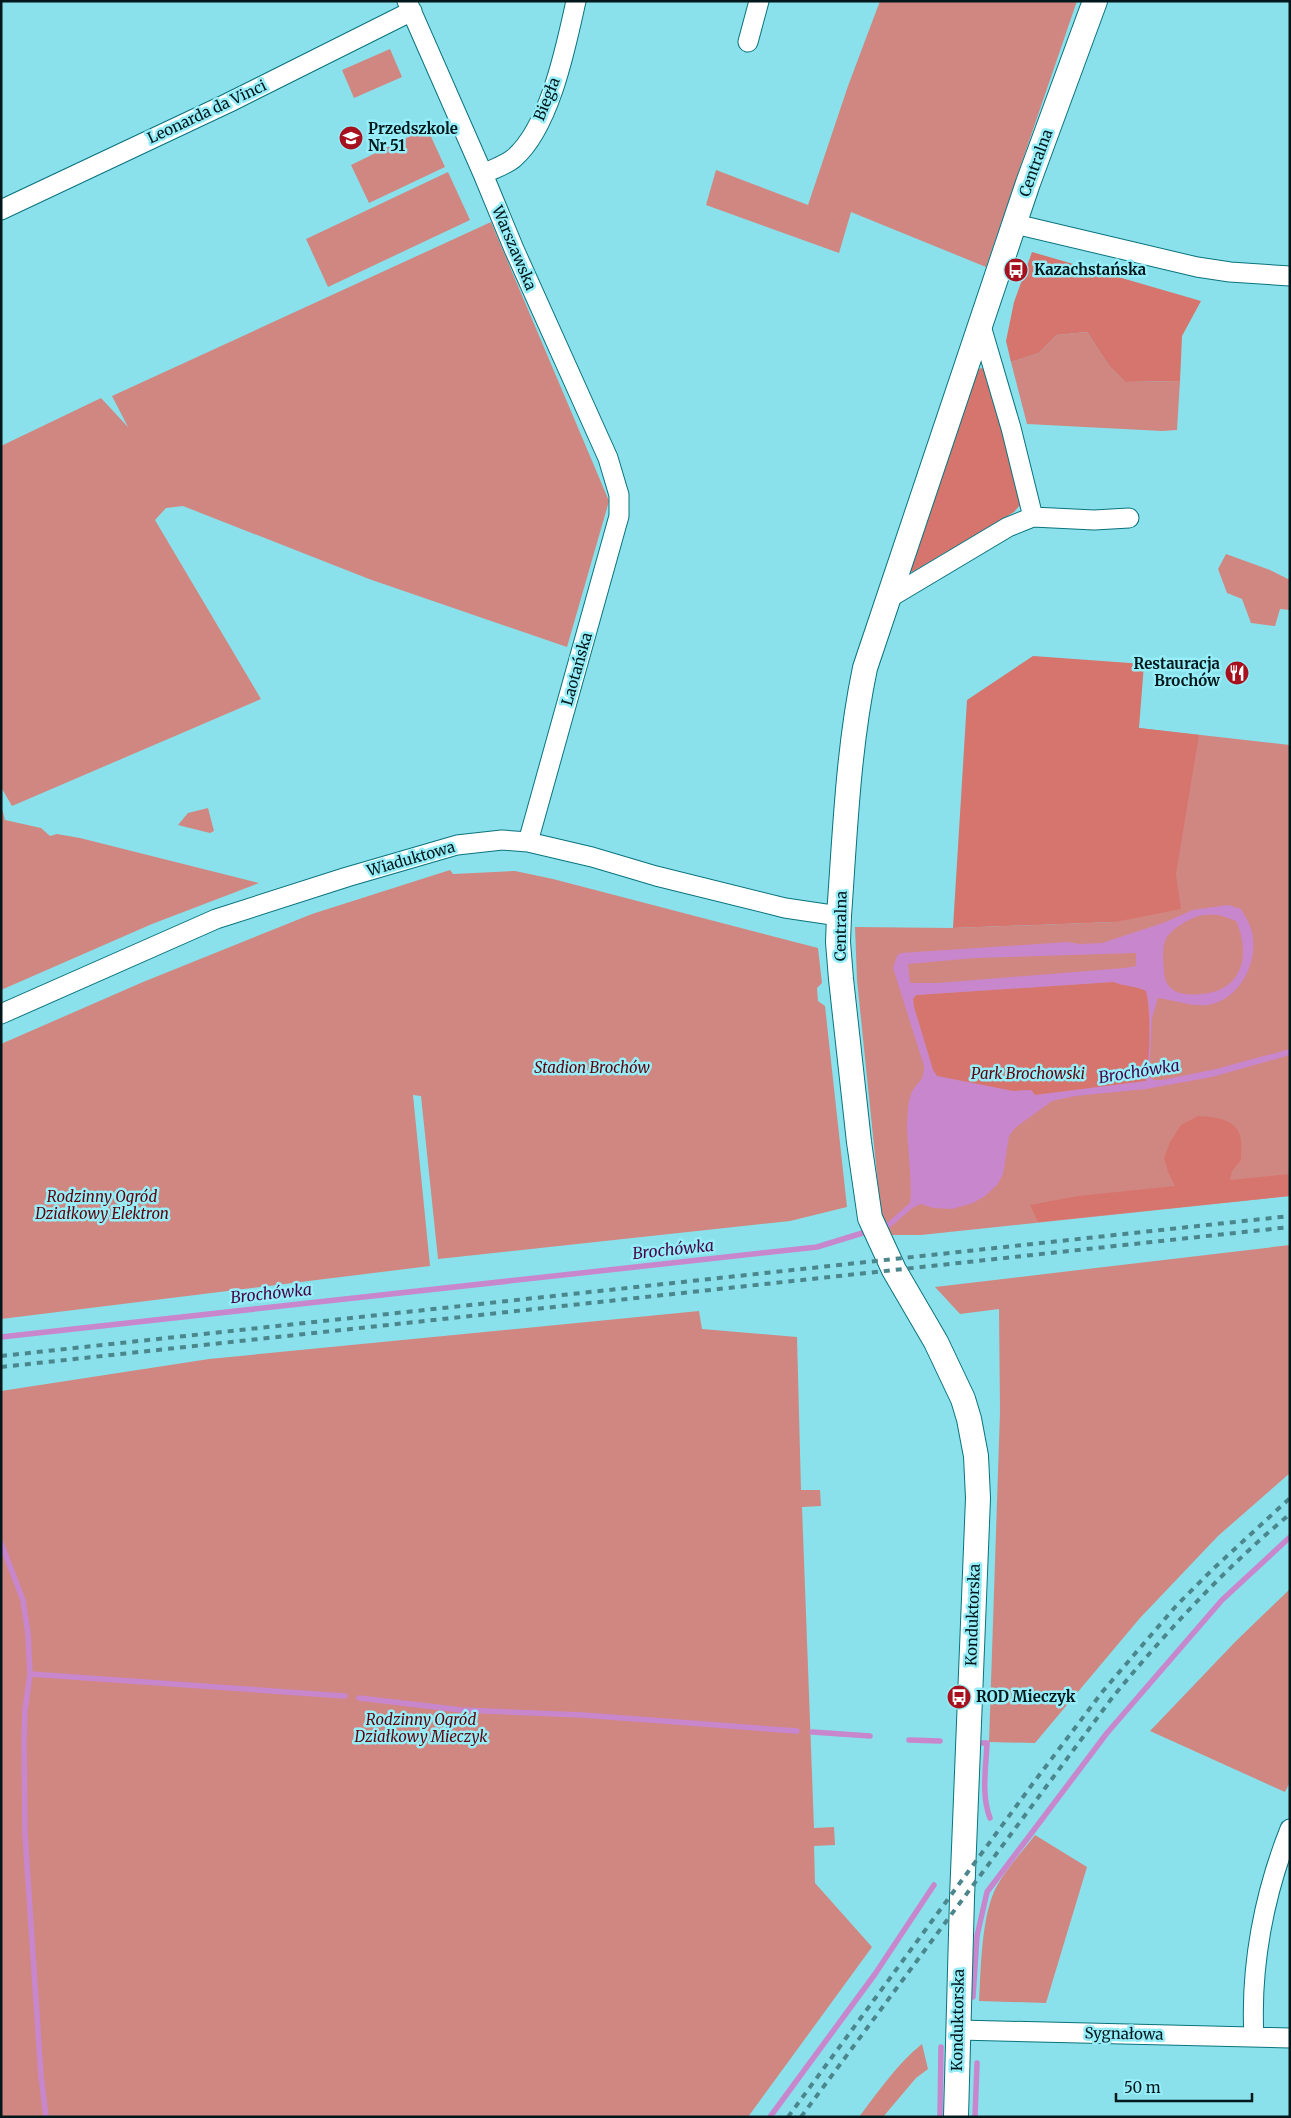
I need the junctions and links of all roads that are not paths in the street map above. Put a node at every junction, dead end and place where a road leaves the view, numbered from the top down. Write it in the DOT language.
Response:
graph roads {
  1 [pos="576,1"];
  2 [pos="759,1"];
  3 [pos="1095,1"];
  4 [pos="409,6"];
  5 [pos="748,42"];
  6 [pos="483,174"];
  7 [pos="1,210"];
  8 [pos="1015,224"];
  9 [pos="1290,276"];
  10 [pos="981,326"];
  11 [pos="619,495"];
  12 [pos="1033,517"];
  13 [pos="1129,518"];
  14 [pos="889,598"];
  15 [pos="528,842"];
  16 [pos="839,916"];
  17 [pos="1,1014"];
  18 [pos="883,1248"];
  19 [pos="1290,1829"];
  20 [pos="958,2030"];
  21 [pos="1254,2037"];
  22 [pos="1290,2038"];
  23 [pos="956,2117"];
  1 -- 6 [label="street, Biegła"];
  2 -- 5 [label="street"];
  3 -- 8 [label="street, Centralna"];
  4 -- 6 [label="street, Warszawska"];
  4 -- 7 [label="street, Leonarda da Vinci"];
  6 -- 11 [label="street, Warszawska"];
  8 -- 9 [label="street"];
  8 -- 10 [label="street, Centralna"];
  10 -- 12 [label="street"];
  10 -- 14 [label="street, Centralna"];
  11 -- 15 [label="street, Laotańska"];
  12 -- 13 [label="street"];
  12 -- 14 [label="street"];
  14 -- 16 [label="street, Centralna"];
  15 -- 16 [label="street, Wiaduktowa"];
  15 -- 17 [label="street, Wiaduktowa"];
  16 -- 18 [label="street, Centralna"];
  18 -- 20 [label="street, Konduktorska"];
  19 -- 21 [label="street"];
  20 -- 21 [label="street, Sygnałowa"];
  20 -- 23 [label="street, Konduktorska"];
  21 -- 22 [label="street, Sygnałowa"];
}
